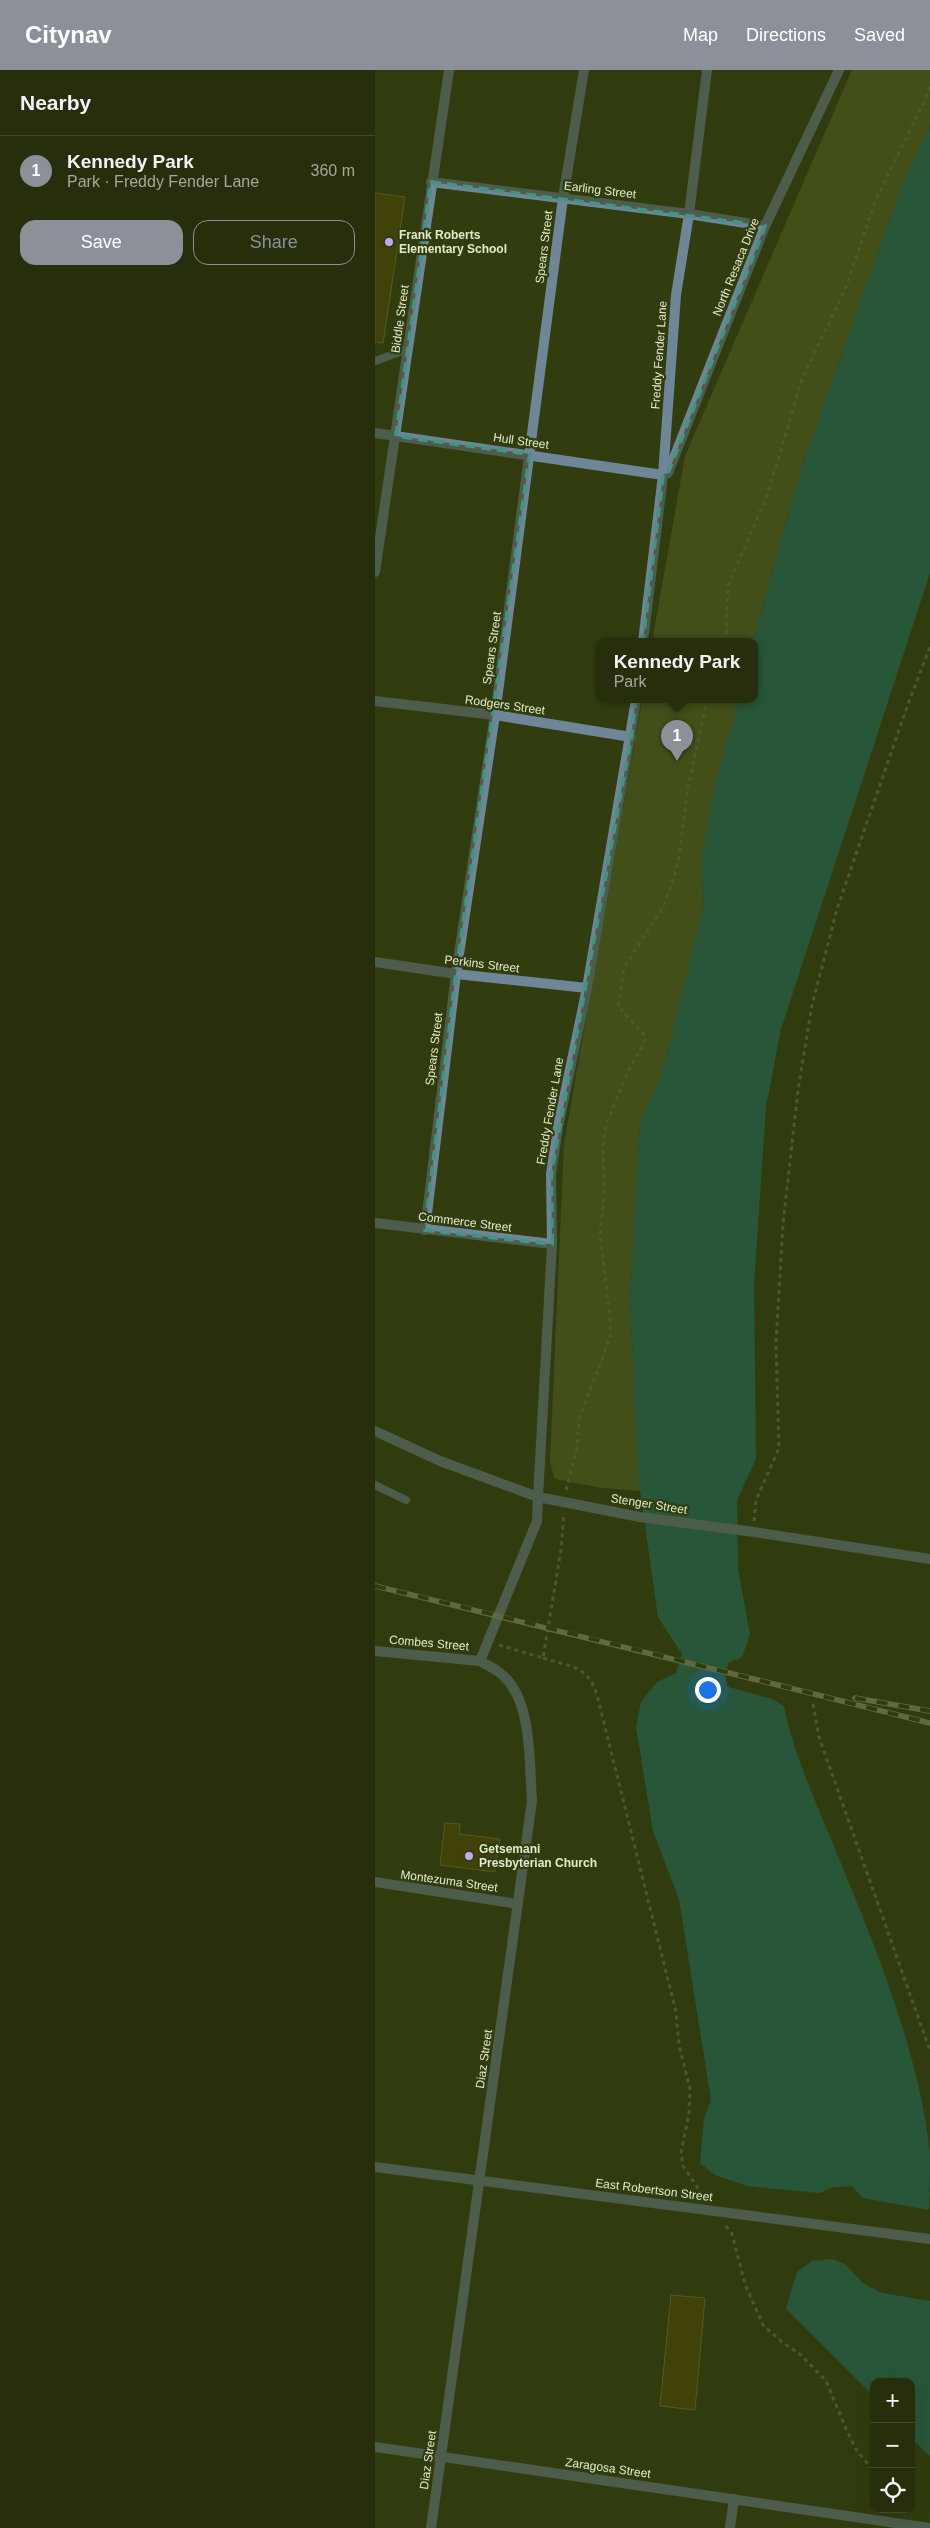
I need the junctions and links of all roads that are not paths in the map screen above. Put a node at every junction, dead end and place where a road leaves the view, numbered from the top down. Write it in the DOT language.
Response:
graph roads {
  1 [pos="449,70"];
  2 [pos="584,70"];
  3 [pos="707,70"];
  4 [pos="839,70"];
  5 [pos="431,182"];
  6 [pos="563,198"];
  7 [pos="689,214"];
  8 [pos="765,226"];
  9 [pos="408,349"];
  10 [pos="375,361"];
  11 [pos="375,434"];
  12 [pos="396,436"];
  13 [pos="530,454"];
  14 [pos="663,475"];
  15 [pos="375,572"];
  16 [pos="643,638"];
  17 [pos="375,701"];
  18 [pos="636,703"];
  19 [pos="495,716"];
  20 [pos="631,737"];
  21 [pos="375,962"];
  22 [pos="456,974"];
  23 [pos="587,988"];
  24 [pos="375,1223"];
  25 [pos="425,1230"];
  26 [pos="552,1244"];
  27 [pos="375,1431"];
  28 [pos="375,1485"];
  29 [pos="538,1497"];
  30 [pos="406,1500"];
  31 [pos="930,1559"];
  32 [pos="375,1651"];
  33 [pos="480,1661"];
  34 [pos="375,1882"];
  35 [pos="518,1904"];
  36 [pos="375,2167"];
  37 [pos="479,2181"];
  38 [pos="930,2239"];
  39 [pos="375,2447"];
  40 [pos="441,2456"];
  41 [pos="734,2499"];
  42 [pos="431,2528"];
  43 [pos="730,2528"];
  44 [pos="930,2528"];
  1 -- 5 [label="street, Biddle Street"];
  2 -- 6 [label="street, Spears Street"];
  3 -- 7 [label="street, Freddy Fender Lane"];
  4 -- 8 [label="street, North Resaca Drive"];
  5 -- 6 [label="street, Earling Street"];
  5 -- 9 [label="street, Biddle Street"];
  6 -- 7 [label="street, Earling Street"];
  6 -- 13 [label="street, Spears Street"];
  7 -- 8 [label="street, Earling Street"];
  7 -- 14 [label="street, Freddy Fender Lane"];
  8 -- 14 [label="street, North Resaca Drive"];
  9 -- 10 [label="lane"];
  9 -- 12 [label="street, Biddle Street"];
  11 -- 12 [label="street, Hull Street"];
  12 -- 13 [label="street, Hull Street"];
  12 -- 15 [label="street, Biddle Street"];
  13 -- 14 [label="street, Hull Street"];
  13 -- 19 [label="street, Spears Street"];
  14 -- 16 [label="street, Freddy Fender Lane"];
  17 -- 19 [label="street, Rodgers Street"];
  18 -- 20 [label="street, Freddy Fender Lane"];
  19 -- 20 [label="street, Rodgers Street"];
  19 -- 22 [label="street, Spears Street"];
  20 -- 23 [label="street, Freddy Fender Lane"];
  21 -- 22 [label="street, Perkins Street"];
  22 -- 23 [label="street, Perkins Street"];
  22 -- 25 [label="street, Spears Street"];
  23 -- 26 [label="street, Freddy Fender Lane"];
  24 -- 25 [label="street, Commerce Street"];
  25 -- 26 [label="street, Commerce Street"];
  26 -- 29 [label="street, Freddy Fender Lane"];
  27 -- 29 [label="street, Stenger Street"];
  28 -- 30 [label="lane"];
  29 -- 31 [label="street, Stenger Street"];
  29 -- 33 [label="street, Freddy Fender Lane"];
  32 -- 33 [label="street, Combes Street"];
  33 -- 35 [label="street, Diaz Street"];
  34 -- 35 [label="street, Montezuma Street"];
  35 -- 37 [label="street, Diaz Street"];
  36 -- 37 [label="street, East Robertson Street"];
  37 -- 38 [label="street, East Robertson Street"];
  37 -- 40 [label="street, Diaz Street"];
  39 -- 40 [label="street, Zaragosa Street"];
  40 -- 41 [label="street, Zaragosa Street"];
  40 -- 42 [label="street, Diaz Street"];
  41 -- 43 [label="street"];
  41 -- 44 [label="street, Zaragosa Street"];
}
